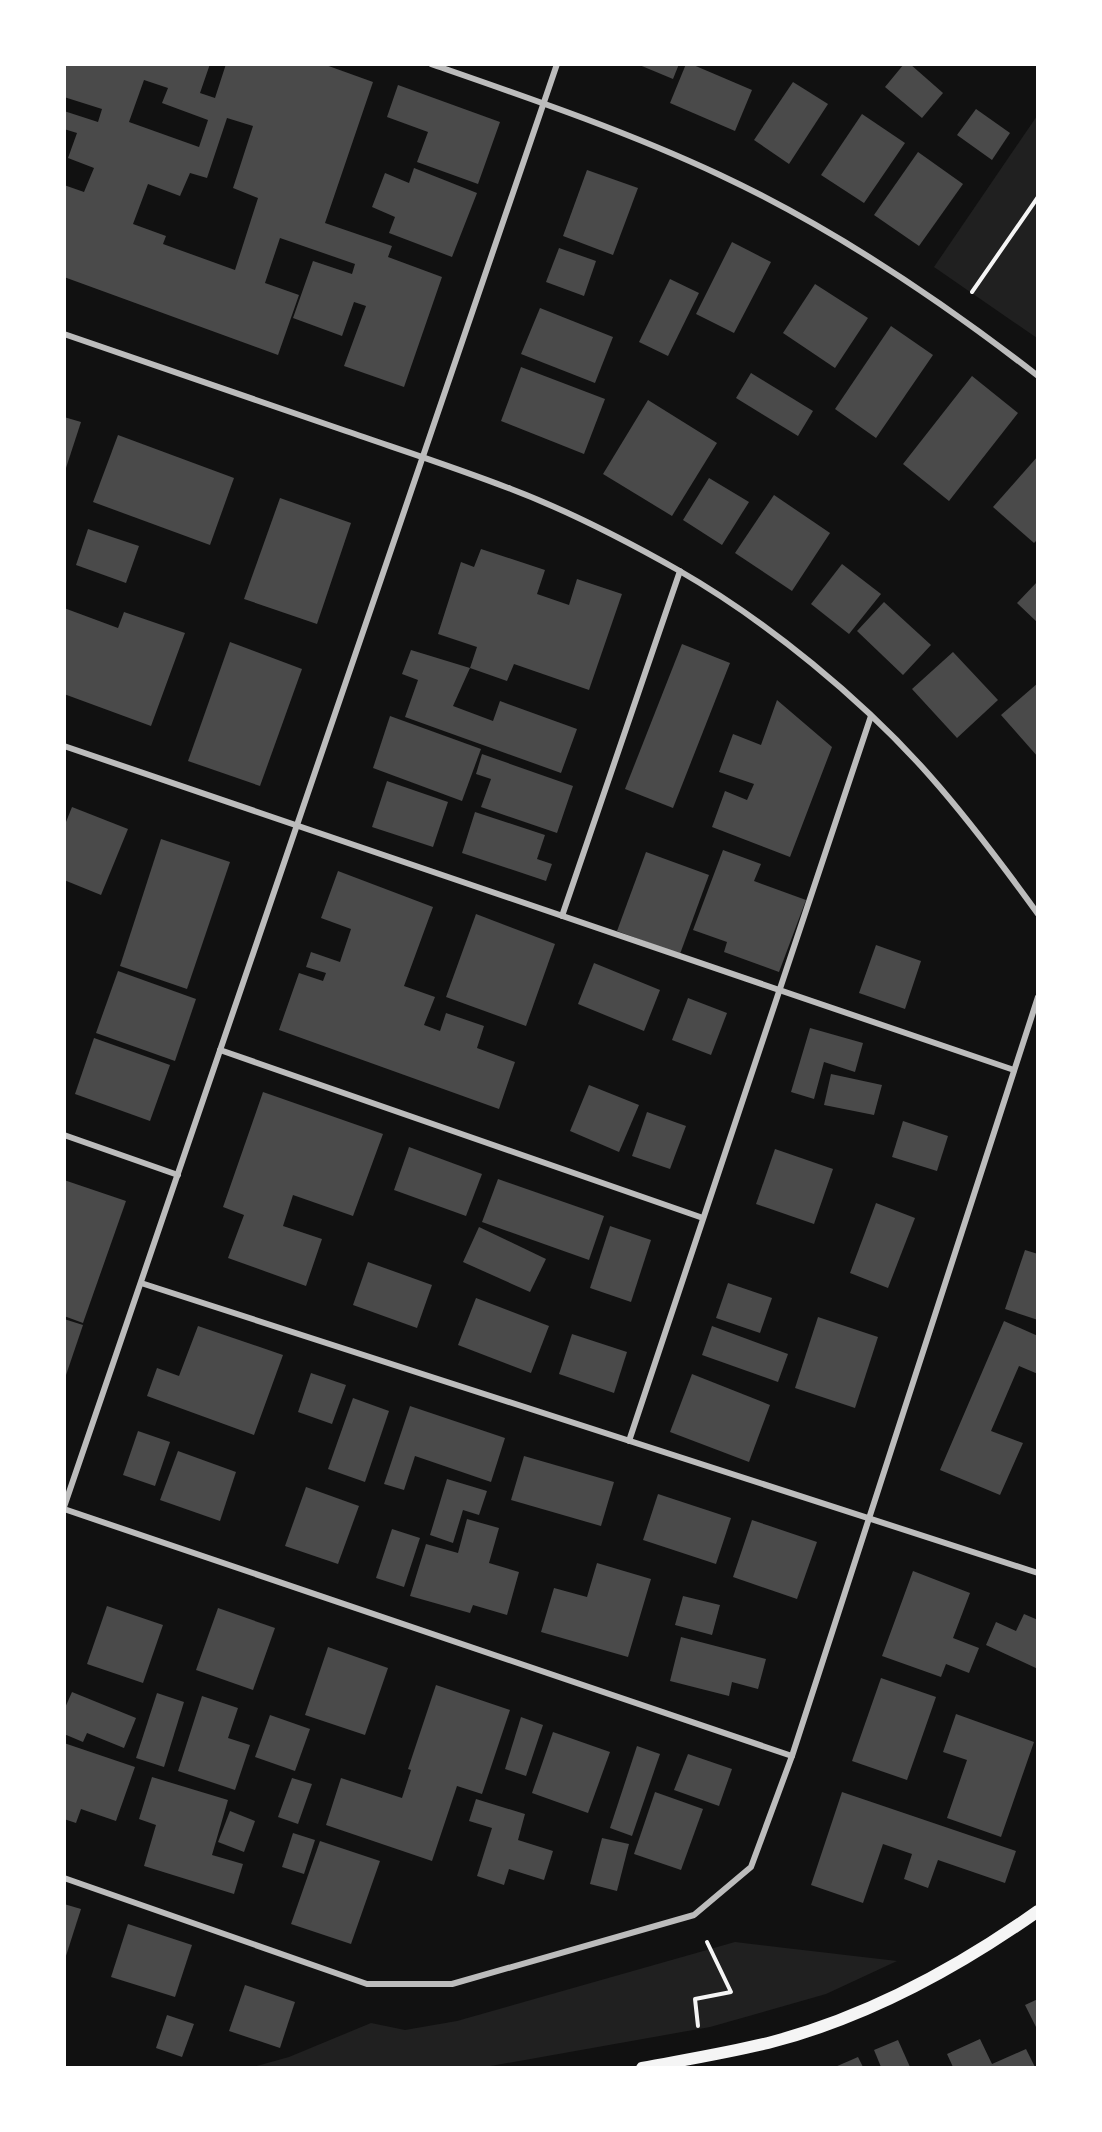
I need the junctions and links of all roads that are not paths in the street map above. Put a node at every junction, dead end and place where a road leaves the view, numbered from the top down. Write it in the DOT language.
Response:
graph roads {
  1 [pos="431,64"];
  2 [pos="557,64"];
  3 [pos="544,103"];
  4 [pos="64,334"];
  5 [pos="1038,376"];
  6 [pos="423,458"];
  7 [pos="680,571"];
  8 [pos="871,716"];
  9 [pos="64,746"];
  10 [pos="297,826"];
  11 [pos="1038,899"];
  12 [pos="1030,904"];
  13 [pos="1038,914"];
  14 [pos="562,916"];
  15 [pos="779,990"];
  16 [pos="1038,998"];
  17 [pos="220,1050"];
  18 [pos="1014,1070"];
  19 [pos="64,1135"];
  20 [pos="178,1174"];
  21 [pos="703,1218"];
  22 [pos="141,1283"];
  23 [pos="629,1441"];
  24 [pos="64,1508"];
  25 [pos="869,1518"];
  26 [pos="1038,1573"];
  27 [pos="792,1756"];
  28 [pos="64,1878"];
  29 [pos="1038,1911"];
  30 [pos="642,2067"];
  1 -- 3 [label="street"];
  2 -- 3 [label="street"];
  3 -- 5 [label="street"];
  3 -- 6 [label="street"];
  4 -- 6 [label="street"];
  6 -- 7 [label="street"];
  6 -- 10 [label="street"];
  7 -- 8 [label="street"];
  7 -- 14 [label="street"];
  8 -- 12 [label="street"];
  8 -- 15 [label="street"];
  9 -- 10 [label="street"];
  10 -- 14 [label="street"];
  10 -- 17 [label="street"];
  11 -- 12 [label="street"];
  12 -- 13 [label="street"];
  14 -- 15 [label="street"];
  15 -- 18 [label="street"];
  15 -- 21 [label="street"];
  16 -- 18 [label="street"];
  17 -- 20 [label="street"];
  17 -- 21 [label="street"];
  18 -- 25 [label="street"];
  19 -- 20 [label="street"];
  20 -- 22 [label="street"];
  21 -- 23 [label="street"];
  22 -- 23 [label="street"];
  22 -- 24 [label="street"];
  23 -- 25 [label="street"];
  24 -- 27 [label="street"];
  25 -- 26 [label="street"];
  25 -- 27 [label="street"];
  27 -- 28 [label="street"];
  29 -- 30 [label="main road"];
}
